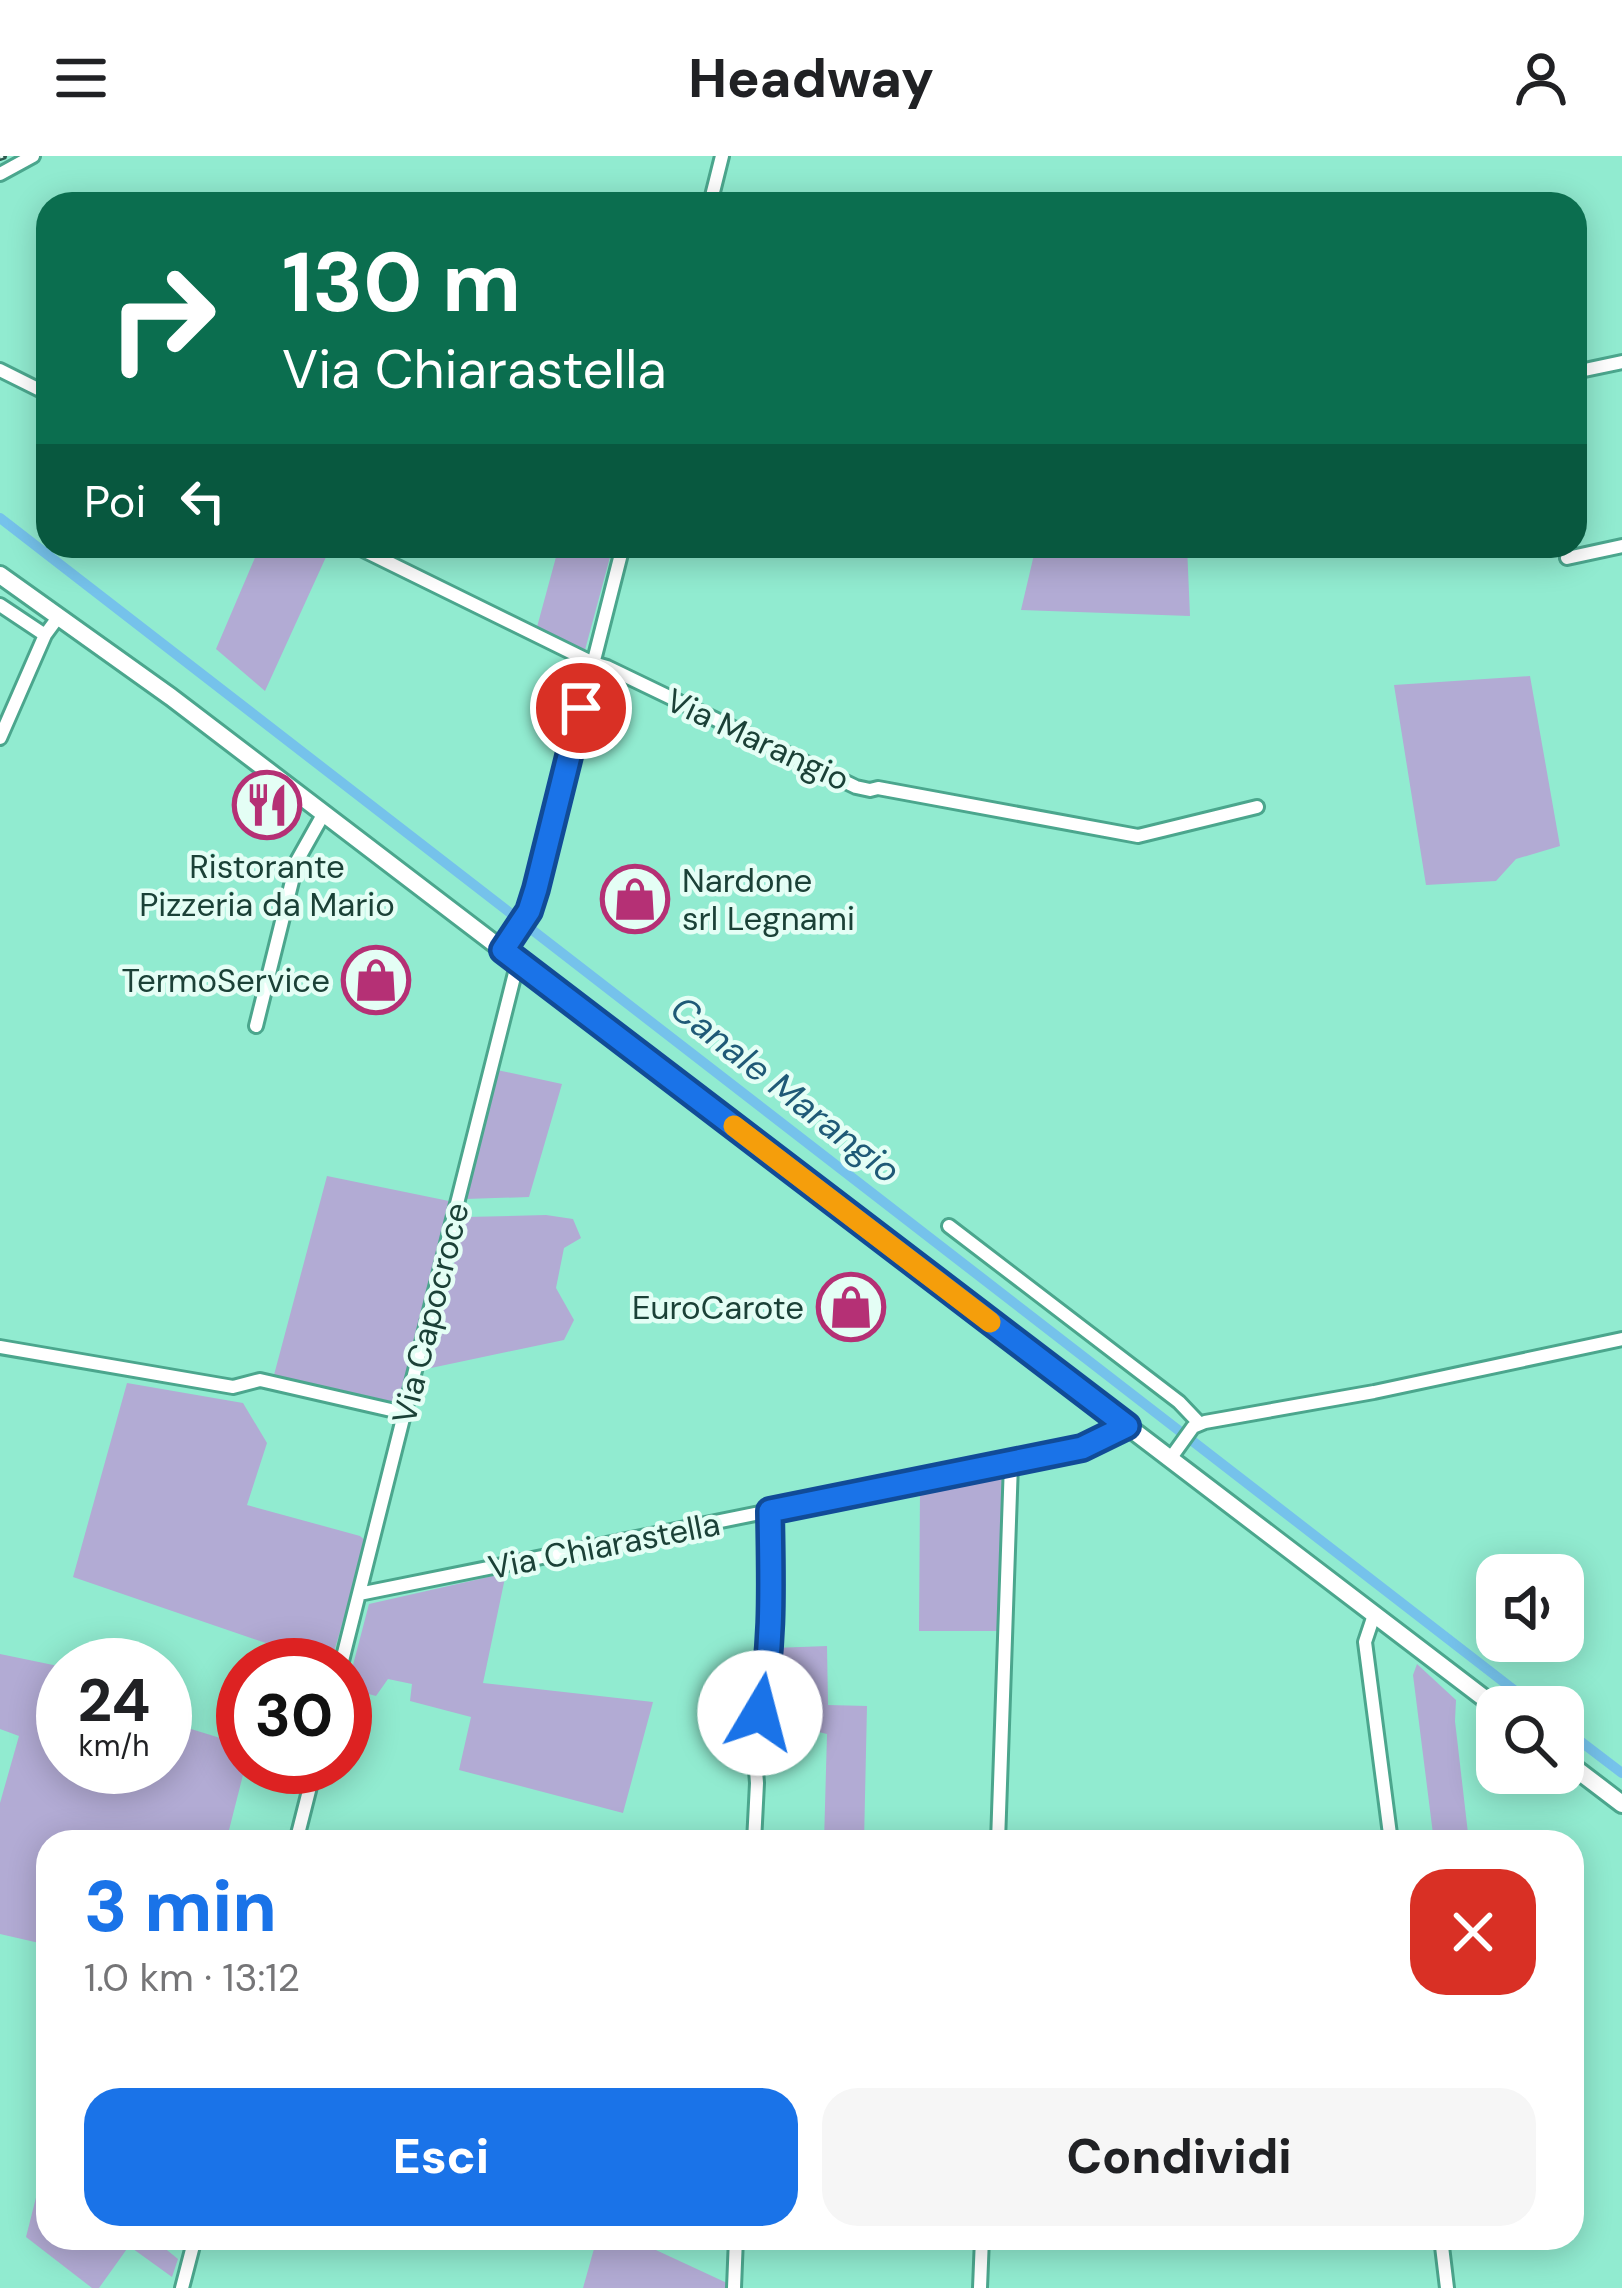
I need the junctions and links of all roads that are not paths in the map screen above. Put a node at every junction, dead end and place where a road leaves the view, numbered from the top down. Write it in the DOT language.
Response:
graph roads {
  1 [pos="33,156"];
  2 [pos="722,156"];
  3 [pos="0,173"];
  4 [pos="713,192"];
  5 [pos="1622,362"];
  6 [pos="0,370"];
  7 [pos="1587,370"];
  8 [pos="36,388"];
  9 [pos="1622,545"];
  10 [pos="1587,553"];
  11 [pos="380,558"];
  12 [pos="620,558"];
  13 [pos="0,575"];
  14 [pos="0,605"];
  15 [pos="59,616"];
  16 [pos="45,635"];
  17 [pos="592,663"];
  18 [pos="0,739"];
  19 [pos="1257,807"];
  20 [pos="324,814"];
  21 [pos="505,944"];
  22 [pos="518,961"];
  23 [pos="256,1026"];
  24 [pos="949,1226"];
  25 [pos="1622,1339"];
  26 [pos="0,1348"];
  27 [pos="404,1413"];
  28 [pos="1196,1425"];
  29 [pos="1127,1426"];
  30 [pos="1174,1453"];
  31 [pos="1011,1463"];
  32 [pos="770,1511"];
  33 [pos="359,1594"];
  34 [pos="1374,1615"];
  35 [pos="348,1638"];
  36 [pos="1476,1692"];
  37 [pos="1584,1775"];
  38 [pos="308,1794"];
  39 [pos="1622,1804"];
  40 [pos="299,1830"];
  41 [pos="755,1830"];
  42 [pos="998,1830"];
  43 [pos="1389,1830"];
  44 [pos="192,2250"];
  45 [pos="736,2250"];
  46 [pos="982,2250"];
  47 [pos="1442,2250"];
  48 [pos="182,2288"];
  49 [pos="734,2288"];
  50 [pos="980,2288"];
  51 [pos="1447,2288"];
  1 -- 3 [label="street"];
  2 -- 4 [label="street"];
  5 -- 7 [label="street"];
  6 -- 8 [label="street"];
  9 -- 10 [label="street"];
  11 -- 17 [label="street, Via Marangio"];
  12 -- 17 [label="street"];
  13 -- 15 [label="main road"];
  14 -- 16 [label="street"];
  15 -- 16 [label="street"];
  15 -- 20 [label="main road"];
  16 -- 18 [label="street"];
  17 -- 19 [label="street, Via Marangio"];
  17 -- 21 [label="street"];
  20 -- 21 [label="main road"];
  20 -- 23 [label="street"];
  21 -- 22 [label="main road"];
  22 -- 27 [label="street, Via Capocroce"];
  22 -- 29 [label="main road"];
  24 -- 28 [label="street"];
  25 -- 28 [label="street"];
  26 -- 27 [label="street"];
  27 -- 33 [label="street, Via Capocroce"];
  28 -- 30 [label="street"];
  29 -- 30 [label="main road"];
  29 -- 31 [label="street, Via Chiarastella"];
  30 -- 34 [label="main road"];
  31 -- 32 [label="street, Via Chiarastella"];
  31 -- 42 [label="street"];
  32 -- 33 [label="street, Via Chiarastella"];
  32 -- 41 [label="street"];
  33 -- 35 [label="street, Via Capocroce"];
  34 -- 36 [label="main road"];
  34 -- 43 [label="street"];
  37 -- 39 [label="main road"];
  38 -- 40 [label="street"];
  44 -- 48 [label="street"];
  45 -- 49 [label="street"];
  46 -- 50 [label="street"];
  47 -- 51 [label="street"];
}
